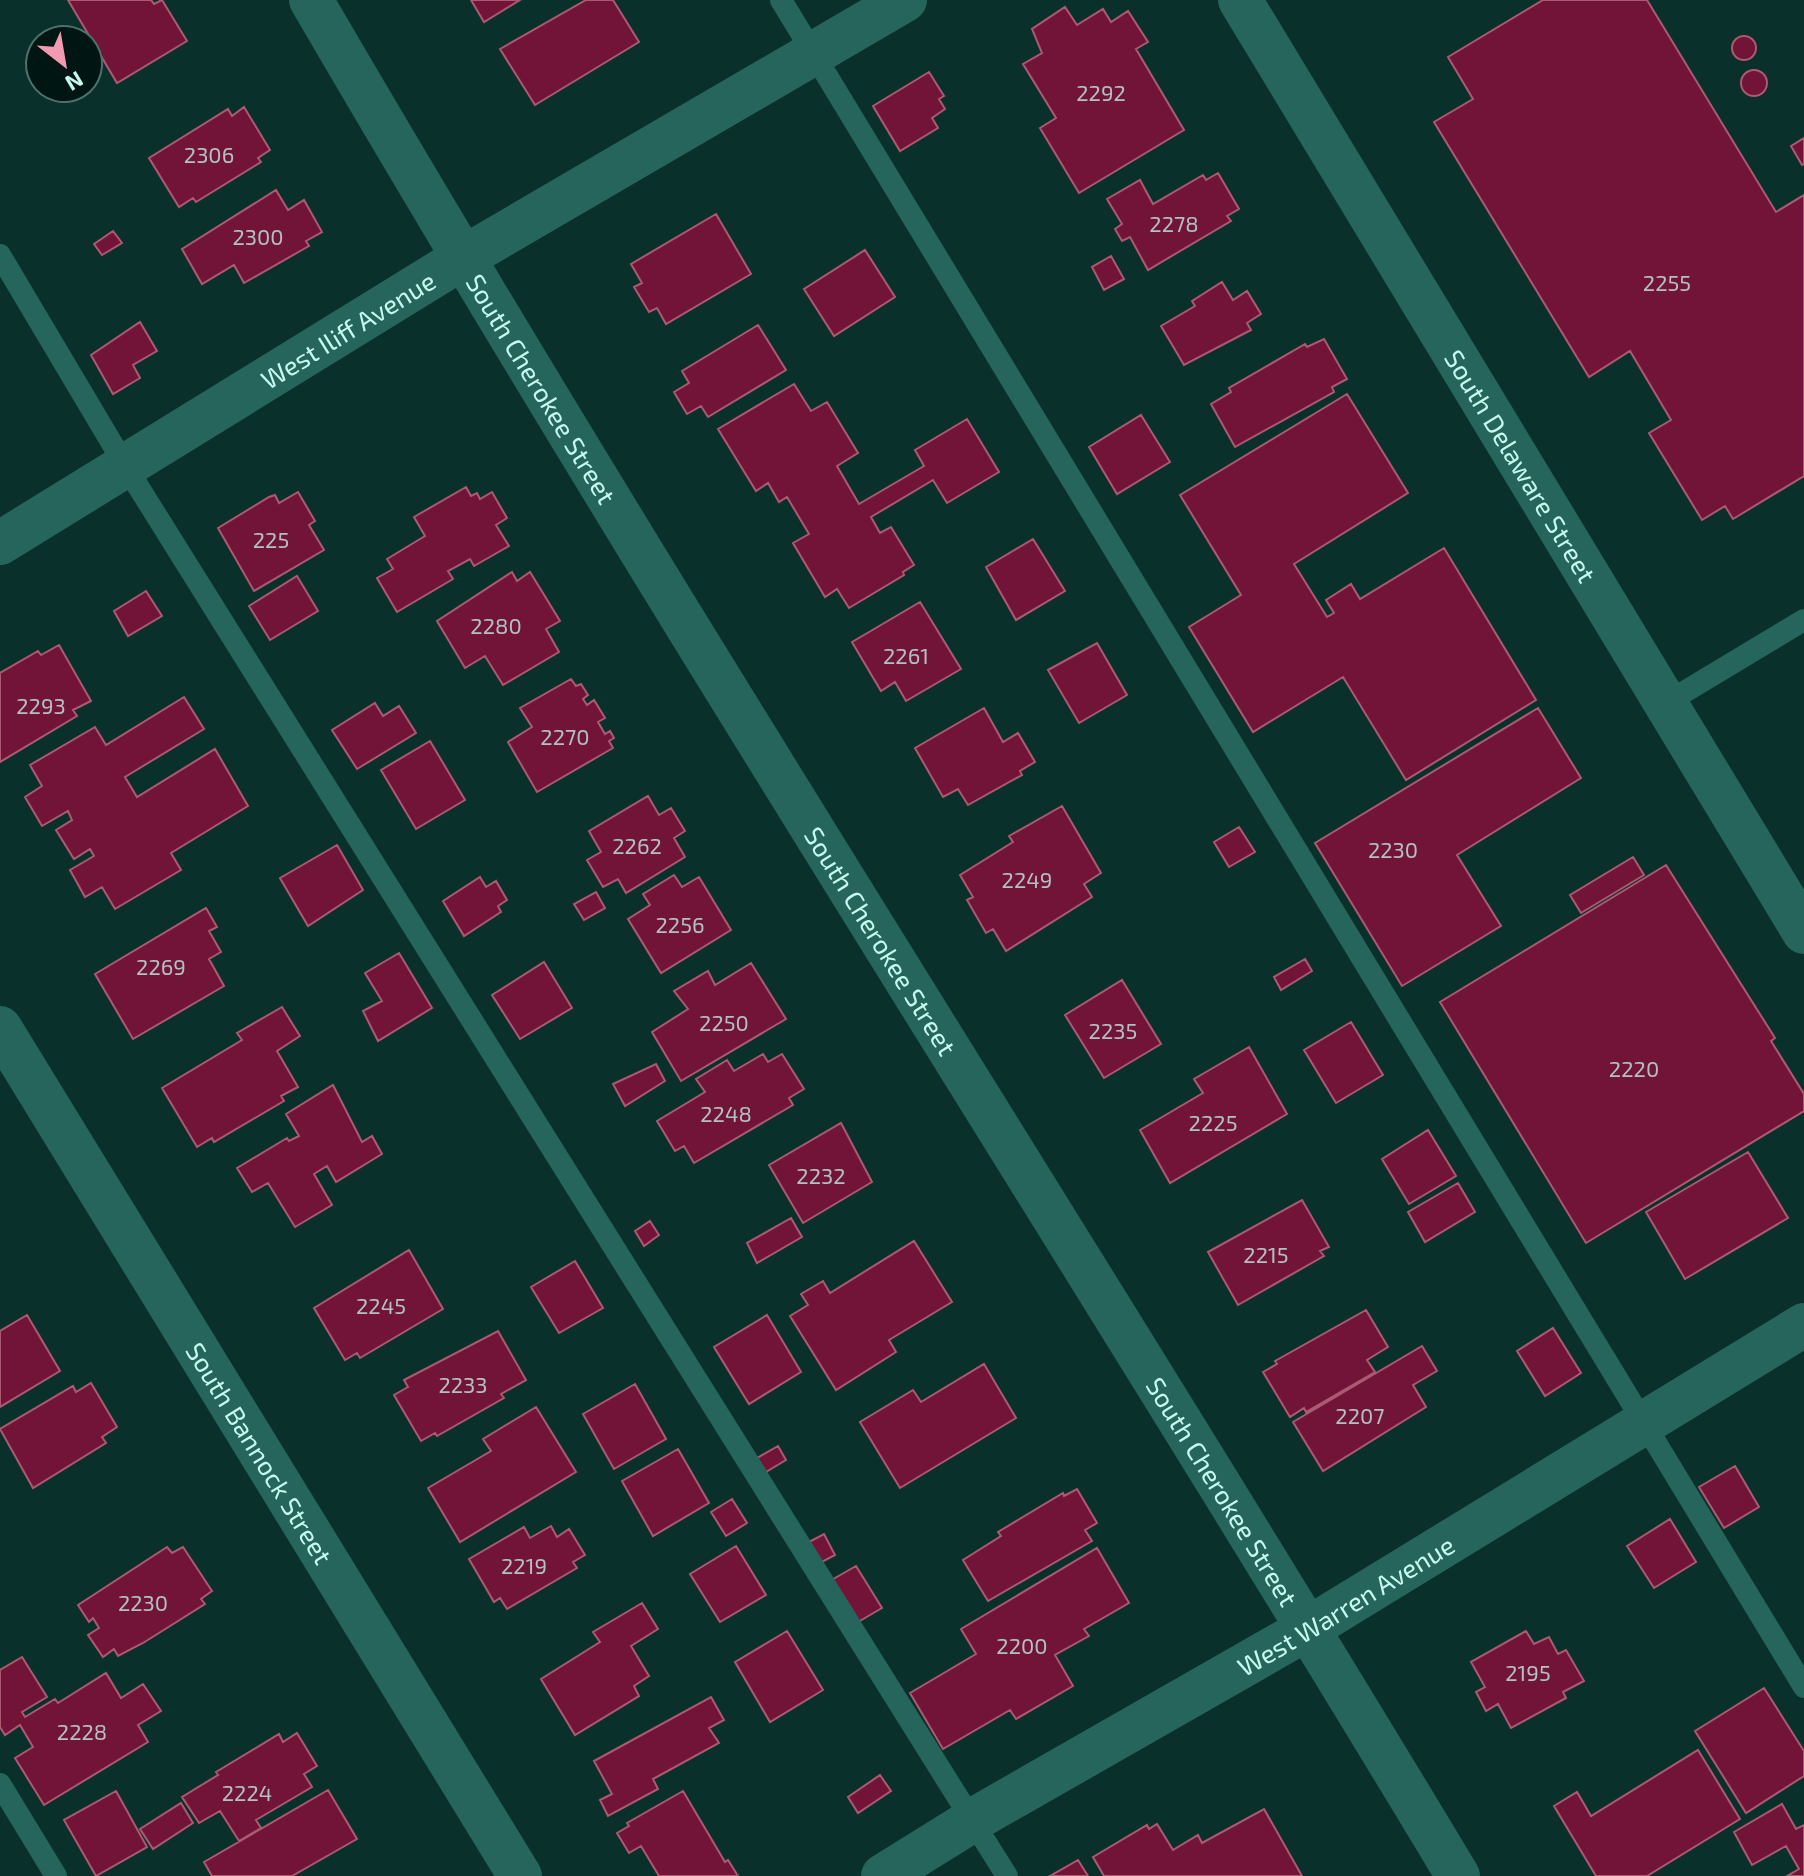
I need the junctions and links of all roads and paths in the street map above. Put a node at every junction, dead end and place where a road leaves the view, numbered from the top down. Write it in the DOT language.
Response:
graph roads {
  1 [pos="311,0"];
  2 [pos="781,0"];
  3 [pos="905,0"];
  4 [pos="1240,0"];
  5 [pos="813,54"];
  6 [pos="0,255"];
  7 [pos="461,259"];
  8 [pos="126,467"];
  9 [pos="0,543"];
  10 [pos="1804,620"];
  11 [pos="1666,703"];
  12 [pos="1804,932"];
  13 [pos="0,1028"];
  14 [pos="1804,1325"];
  15 [pos="1644,1423"];
  16 [pos="1309,1628"];
  17 [pos="1804,1687"];
  18 [pos="0,1784"];
  19 [pos="973,1820"];
  20 [pos="56,1876"];
  21 [pos="520,1876"];
  22 [pos="883,1876"];
  23 [pos="1007,1876"];
  24 [pos="1458,1876"];
  1 -- 7 [label="street, South Cherokee Street"];
  2 -- 5 [label="lane"];
  3 -- 5 [label="street, West Iliff Avenue"];
  4 -- 11 [label="street, South Delaware Street"];
  5 -- 7 [label="street, West Iliff Avenue"];
  5 -- 15 [label="lane"];
  6 -- 8 [label="lane"];
  7 -- 8 [label="street, West Iliff Avenue"];
  7 -- 16 [label="street, South Cherokee Street"];
  8 -- 9 [label="street, West Iliff Avenue"];
  8 -- 19 [label="lane"];
  10 -- 11 [label="lane"];
  11 -- 12 [label="street, South Delaware Street"];
  13 -- 21 [label="street, South Bannock Street"];
  14 -- 15 [label="street, West Warren Avenue"];
  15 -- 16 [label="street, West Warren Avenue"];
  15 -- 17 [label="lane"];
  16 -- 19 [label="street, West Warren Avenue"];
  16 -- 24 [label="street, South Cherokee Street"];
  18 -- 20 [label="lane"];
  19 -- 22 [label="street, West Warren Avenue"];
  19 -- 23 [label="lane"];
}
